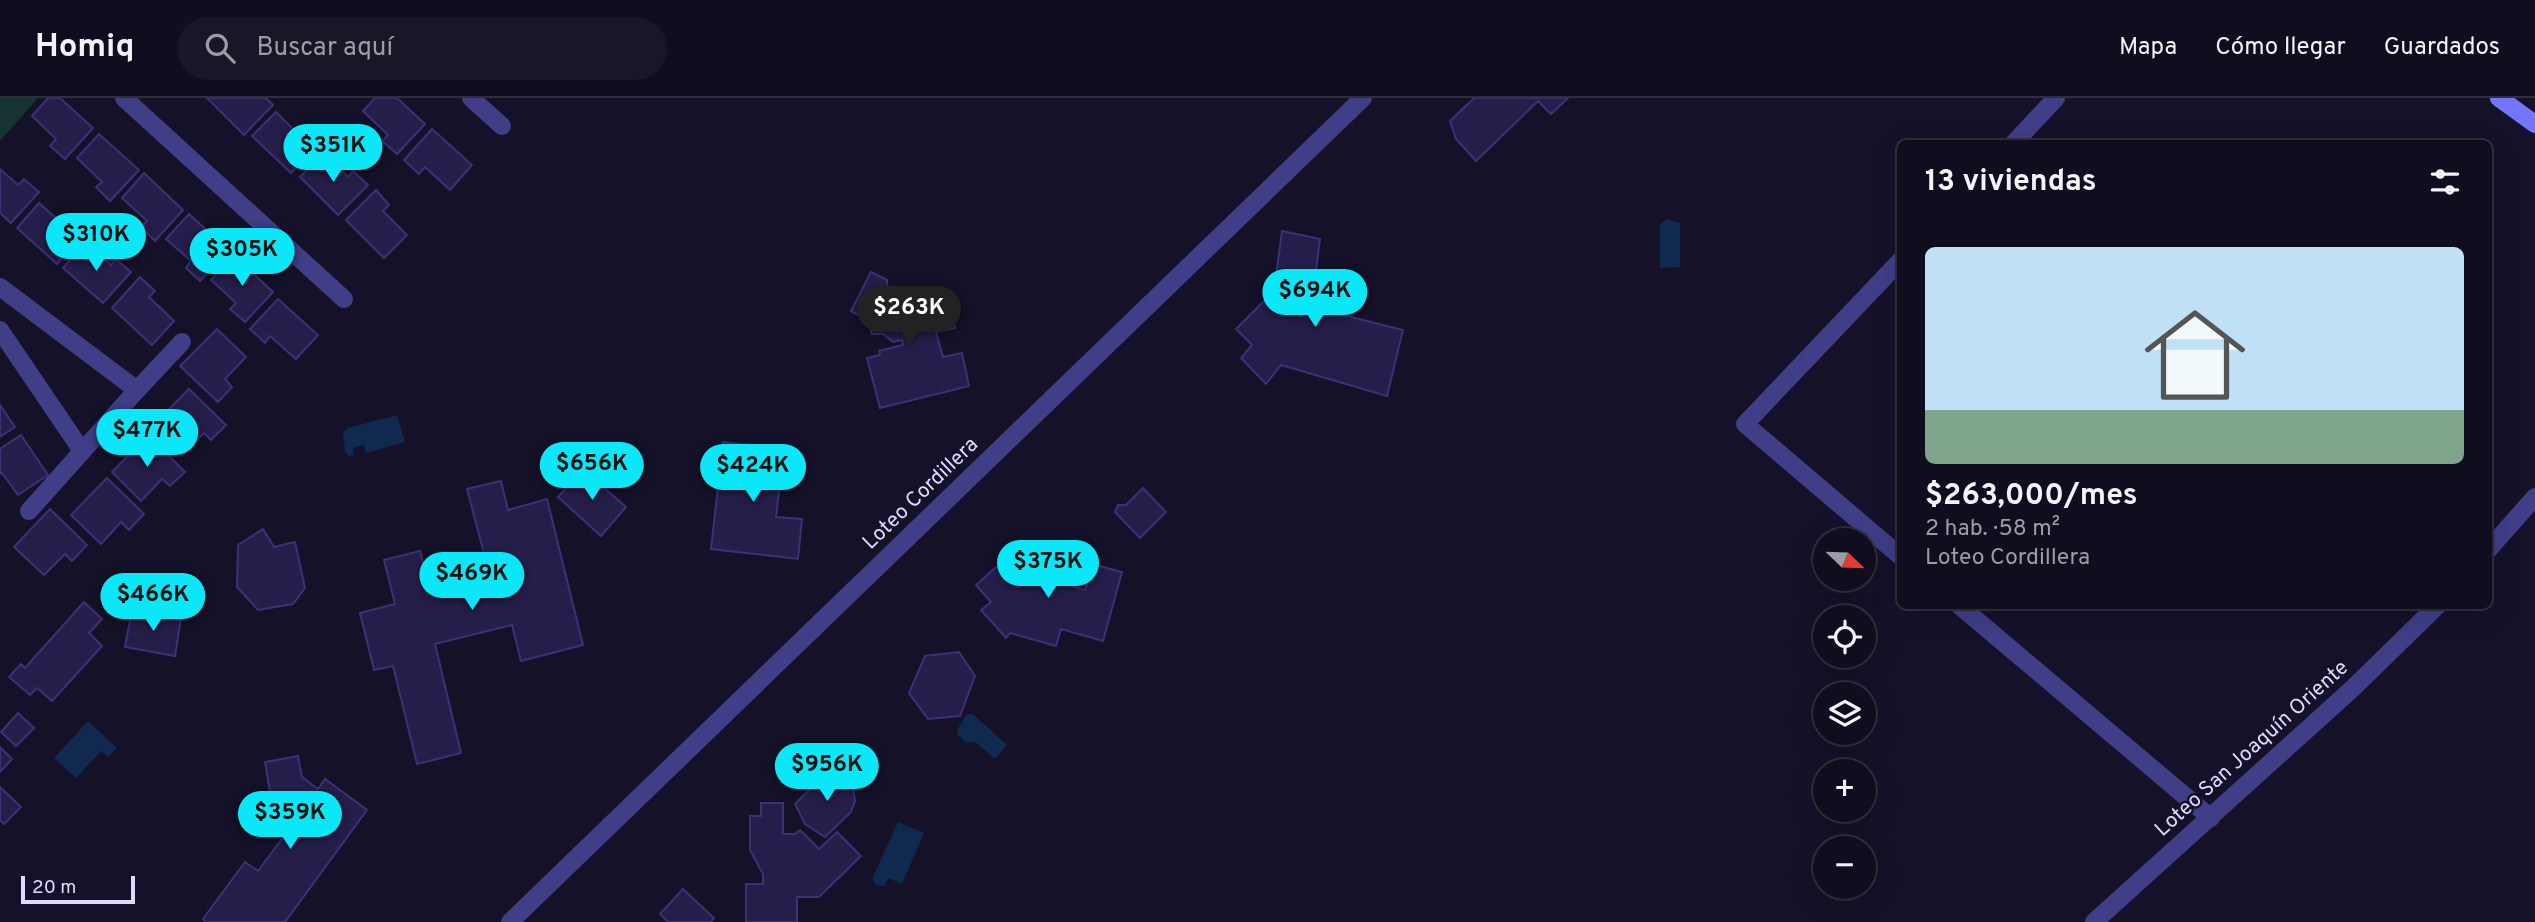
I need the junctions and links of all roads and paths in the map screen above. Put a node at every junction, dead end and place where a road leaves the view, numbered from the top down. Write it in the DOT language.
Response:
graph roads {
  1 [pos="124,98"];
  2 [pos="471,98"];
  3 [pos="1363,98"];
  4 [pos="2056,98"];
  5 [pos="2498,98"];
  6 [pos="2535,124"];
  7 [pos="502,126"];
  8 [pos="2016,140"];
  9 [pos="1897,264"];
  10 [pos="0,287"];
  11 [pos="344,299"];
  12 [pos="0,330"];
  13 [pos="182,341"];
  14 [pos="137,390"];
  15 [pos="82,451"];
  16 [pos="2535,497"];
  17 [pos="29,511"];
  18 [pos="2492,545"];
  19 [pos="1897,553"];
  20 [pos="1963,609"];
  21 [pos="2434,609"];
  22 [pos="2211,818"];
  23 [pos="510,922"];
  24 [pos="2094,922"];
  1 -- 11 [label="street"];
  2 -- 7 [label="street"];
  3 -- 23 [label="street, Loteo Cordillera"];
  4 -- 8 [label="street"];
  5 -- 6 [label="main road"];
  9 -- 19 [label="street"];
  10 -- 14 [label="street"];
  12 -- 15 [label="street"];
  13 -- 14 [label="street"];
  14 -- 15 [label="street"];
  15 -- 17 [label="street"];
  16 -- 18 [label="street"];
  20 -- 22 [label="street"];
  21 -- 22 [label="street, Loteo San Joaquín Oriente"];
  22 -- 24 [label="street, Loteo San Joaquín Oriente"];
}
